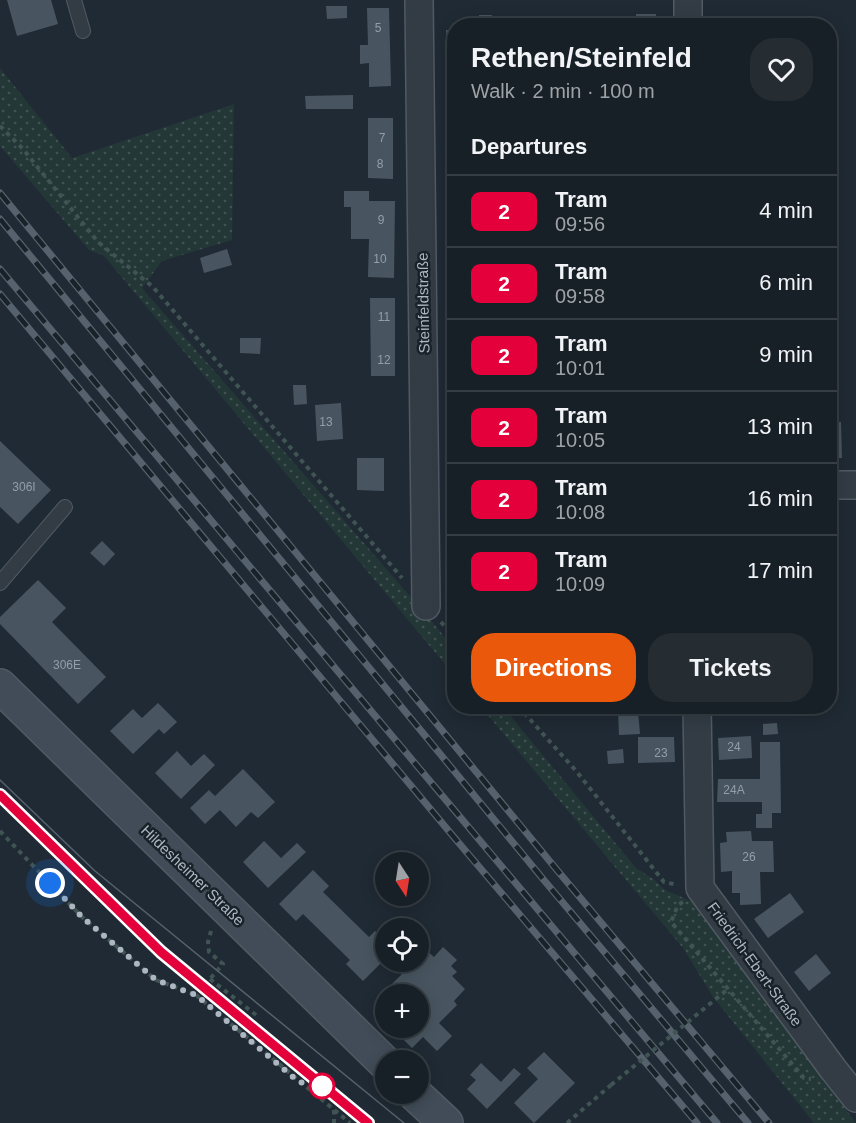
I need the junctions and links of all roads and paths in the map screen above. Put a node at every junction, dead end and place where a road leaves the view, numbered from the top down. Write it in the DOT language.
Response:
graph roads {
  1 [pos="74,0"];
  2 [pos="418,0"];
  3 [pos="688,0"];
  4 [pos="688,18"];
  5 [pos="83,31"];
  6 [pos="0,126"];
  7 [pos="837,485"];
  8 [pos="856,485"];
  9 [pos="64,507"];
  10 [pos="0,583"];
  11 [pos="426,606"];
  12 [pos="447,629"];
  13 [pos="0,686"];
  14 [pos="525,714"];
  15 [pos="697,714"];
  16 [pos="0,831"];
  17 [pos="700,888"];
  18 [pos="218,900"];
  19 [pos="678,905"];
  20 [pos="210,979"];
  21 [pos="728,989"];
  22 [pos="196,995"];
  23 [pos="256,1015"];
  24 [pos="375,1053"];
  25 [pos="817,1079"];
  26 [pos="856,1098"];
  27 [pos="426,1104"];
  28 [pos="334,1110"];
  29 [pos="334,1123"];
  30 [pos="350,1123"];
  31 [pos="446,1123"];
  32 [pos="567,1123"];
  1 -- 5 [label="lane"];
  2 -- 11 [label="street, Steinfeldstraße"];
  3 -- 4 [label="street"];
  6 -- 11 [label="path"];
  7 -- 8 [label="street"];
  9 -- 10 [label="lane"];
  11 -- 12 [label="path"];
  13 -- 18 [label="street, Hildesheimer Straße"];
  14 -- 17 [label="path"];
  15 -- 17 [label="street, Friedrich-Ebert-Straße"];
  16 -- 22 [label="path"];
  17 -- 26 [label="street, Friedrich-Ebert-Straße"];
  18 -- 20 [label="path"];
  18 -- 24 [label="street, Hildesheimer Straße"];
  19 -- 21 [label="path"];
  20 -- 22 [label="path"];
  20 -- 23 [label="path"];
  21 -- 25 [label="path"];
  21 -- 32 [label="path, bridge"];
  22 -- 28 [label="path"];
  27 -- 31 [label="street"];
  28 -- 29 [label="path"];
  28 -- 30 [label="path"];
}
